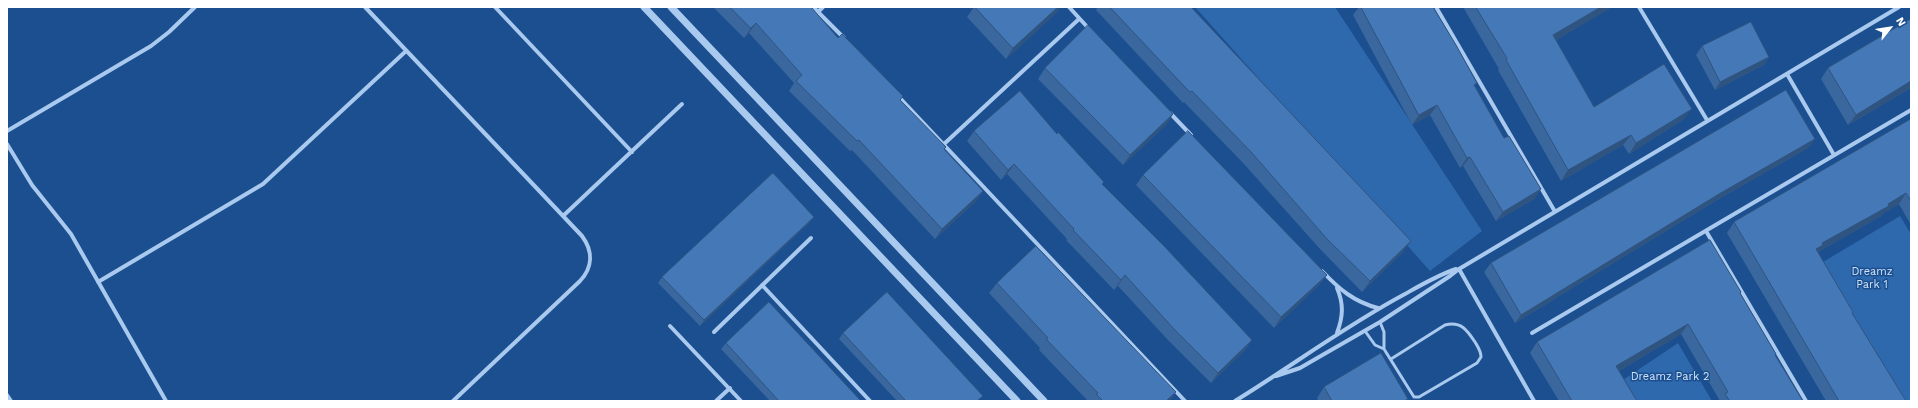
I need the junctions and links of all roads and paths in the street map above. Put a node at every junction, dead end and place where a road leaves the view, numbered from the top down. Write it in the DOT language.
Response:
graph roads {
  1 [pos="195,7"];
  2 [pos="365,7"];
  3 [pos="495,7"];
  4 [pos="644,7"];
  5 [pos="671,7"];
  6 [pos="813,7"];
  7 [pos="823,7"];
  8 [pos="1069,7"];
  9 [pos="1436,7"];
  10 [pos="1639,7"];
  11 [pos="1889,7"];
  12 [pos="1899,7"];
  13 [pos="1892,11"];
  14 [pos="818,12"];
  15 [pos="1079,19"];
  16 [pos="1095,36"];
  17 [pos="845,40"];
  18 [pos="406,51"];
  19 [pos="1787,74"];
  20 [pos="892,90"];
  21 [pos="682,104"];
  22 [pos="1166,109"];
  23 [pos="1911,110"];
  24 [pos="1707,120"];
  25 [pos="7,132"];
  26 [pos="1193,138"];
  27 [pos="7,144"];
  28 [pos="944,144"];
  29 [pos="632,152"];
  30 [pos="1834,155"];
  31 [pos="1554,210"];
  32 [pos="563,216"];
  33 [pos="1706,231"];
  34 [pos="811,238"];
  35 [pos="1320,269"];
  36 [pos="1459,269"];
  37 [pos="98,282"];
  38 [pos="762,285"];
  39 [pos="1336,286"];
  40 [pos="1378,308"];
  41 [pos="1380,322"];
  42 [pos="670,326"];
  43 [pos="1365,331"];
  44 [pos="714,332"];
  45 [pos="1337,333"];
  46 [pos="1532,333"];
  47 [pos="1384,349"];
  48 [pos="1391,359"];
  49 [pos="1276,376"];
  50 [pos="730,388"];
  51 [pos="7,394"];
  52 [pos="11,401"];
  53 [pos="166,401"];
  54 [pos="453,401"];
  55 [pos="716,401"];
  56 [pos="742,401"];
  57 [pos="870,401"];
  58 [pos="1017,401"];
  59 [pos="1044,401"];
  60 [pos="1185,401"];
  61 [pos="1235,401"];
  62 [pos="1534,401"];
  63 [pos="1806,401"];
  1 -- 25 [label="street"];
  2 -- 18 [label="street"];
  3 -- 29 [label="street"];
  4 -- 58 [label="street"];
  5 -- 59 [label="street"];
  6 -- 14 [label="street"];
  7 -- 14 [label="street"];
  8 -- 15 [label="street"];
  9 -- 31 [label="street"];
  10 -- 24 [label="street"];
  11 -- 13 [label="street"];
  12 -- 13 [label="street"];
  13 -- 19 [label="street"];
  14 -- 17 [label="street"];
  15 -- 16 [label="street"];
  15 -- 28 [label="street"];
  18 -- 32 [label="street"];
  18 -- 37 [label="street"];
  19 -- 24 [label="street"];
  19 -- 30 [label="street"];
  20 -- 28 [label="street"];
  21 -- 29 [label="street"];
  22 -- 26 [label="street"];
  23 -- 30 [label="street"];
  24 -- 31 [label="street"];
  27 -- 37 [label="street"];
  28 -- 60 [label="street"];
  29 -- 32 [label="street"];
  30 -- 33 [label="street"];
  31 -- 36 [label="street"];
  32 -- 54 [label="street"];
  33 -- 46 [label="street"];
  33 -- 63 [label="street"];
  34 -- 38 [label="street"];
  35 -- 39 [label="street"];
  36 -- 40 [label="street"];
  36 -- 41 [label="street"];
  36 -- 62 [label="street"];
  37 -- 53 [label="street"];
  38 -- 44 [label="street"];
  38 -- 57 [label="street"];
  39 -- 40 [label="street"];
  39 -- 45 [label="street"];
  40 -- 45 [label="street"];
  41 -- 43 [label="street"];
  41 -- 47 [label="lane"];
  42 -- 50 [label="street"];
  43 -- 47 [label="lane"];
  43 -- 49 [label="street"];
  45 -- 49 [label="street"];
  47 -- 48 [label="lane"];
  48 -- 48 [label="lane"];
  49 -- 61 [label="street"];
  50 -- 55 [label="street"];
  50 -- 56 [label="street"];
  51 -- 52 [label="street"];
}
